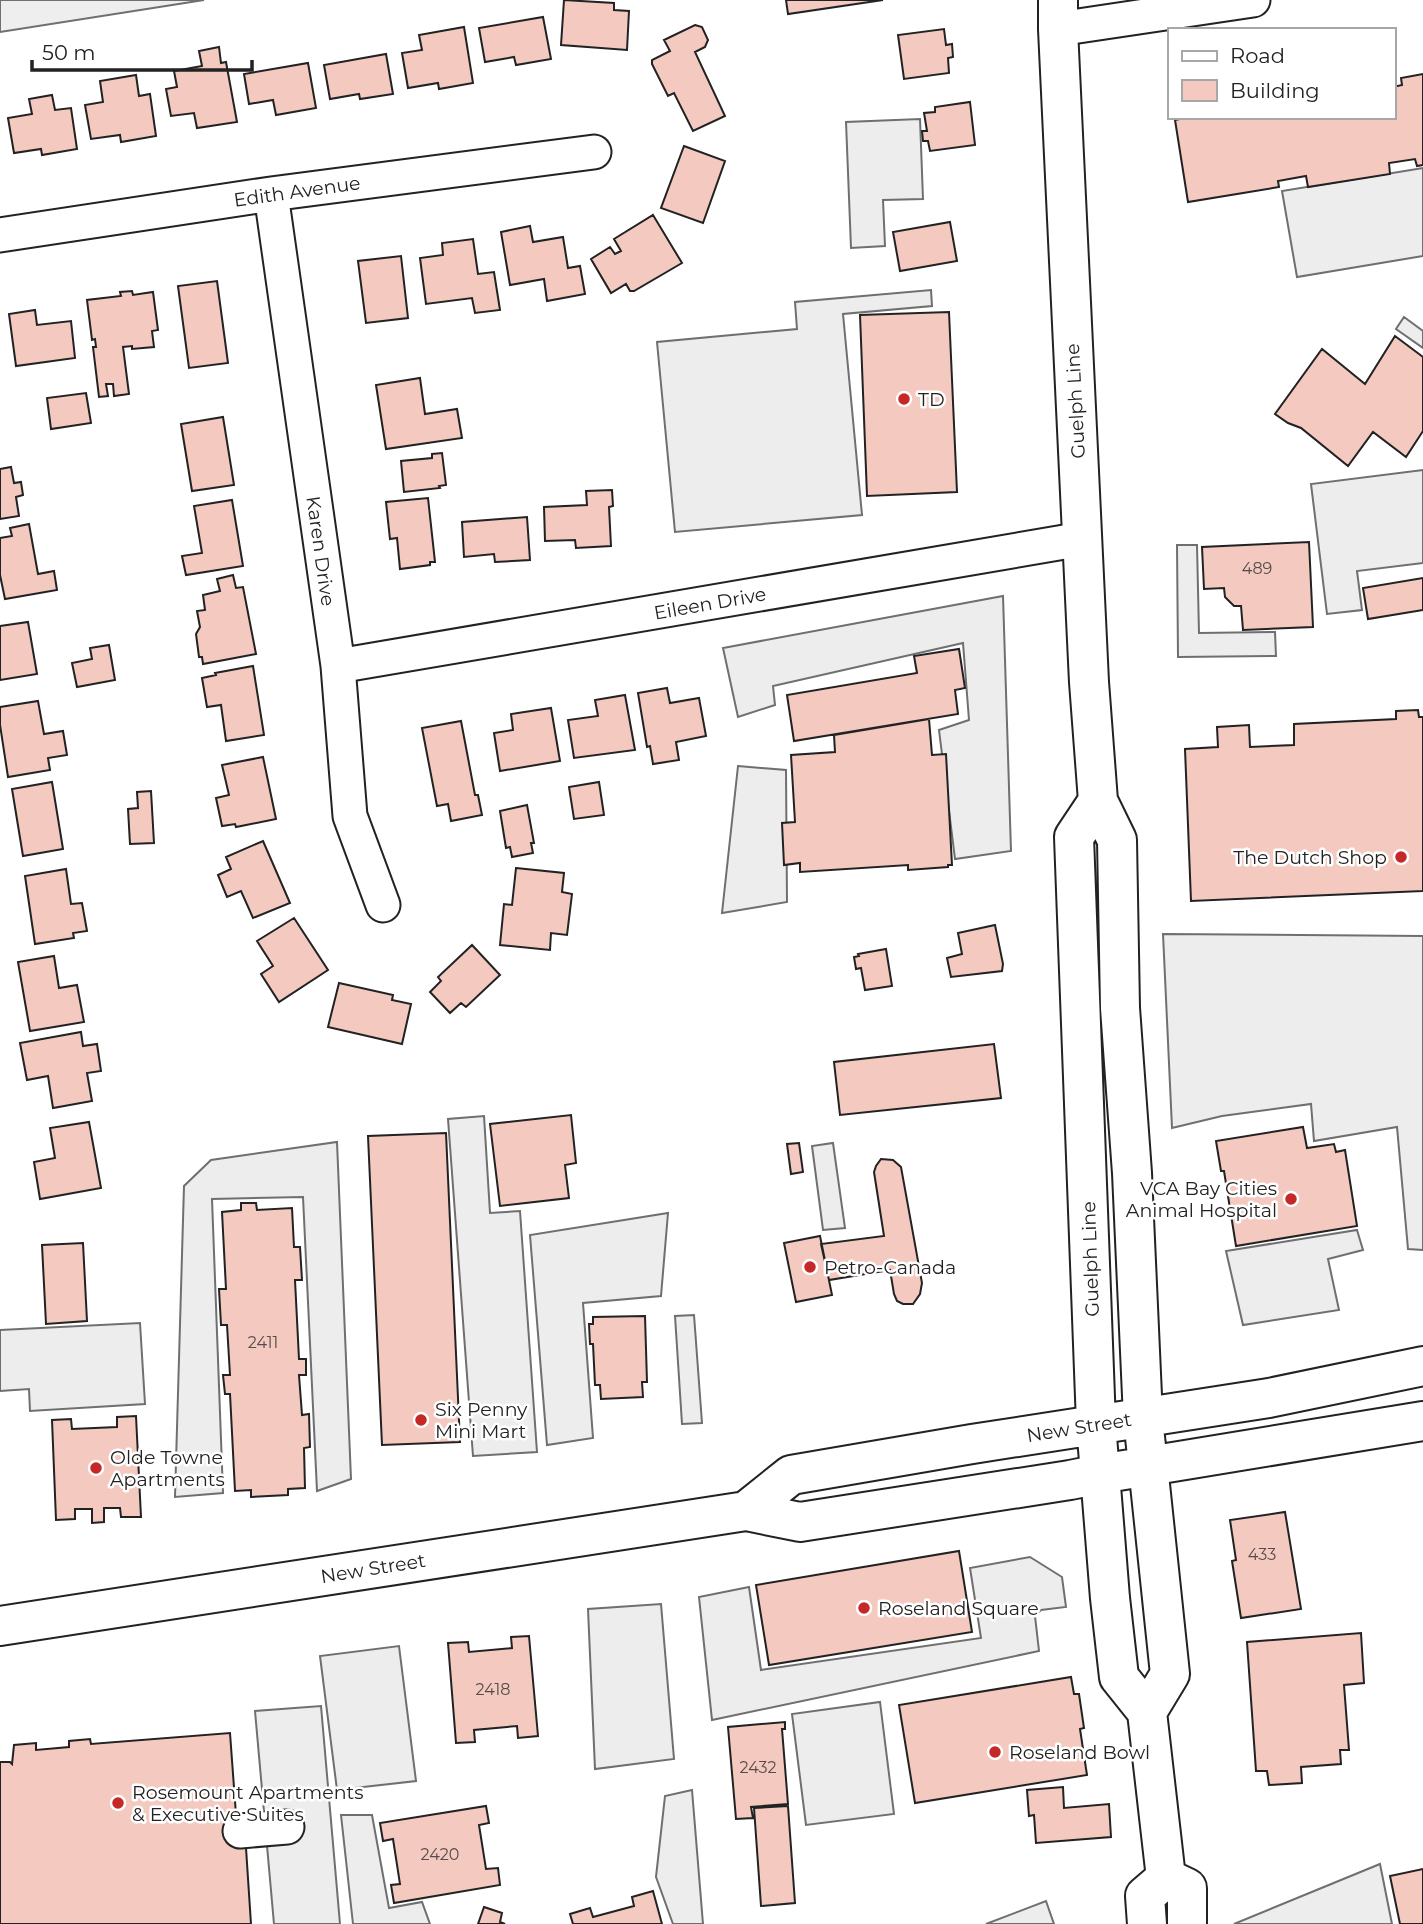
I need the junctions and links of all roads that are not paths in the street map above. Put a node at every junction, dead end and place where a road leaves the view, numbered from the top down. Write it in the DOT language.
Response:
graph roads {
  1 [pos="1253,0"];
  2 [pos="1058,14"];
  3 [pos="594,152"];
  4 [pos="271,194"];
  5 [pos="0,235"];
  6 [pos="1082,539"];
  7 [pos="338,666"];
  8 [pos="1098,801"];
  9 [pos="383,905"];
  10 [pos="1423,1366"];
  11 [pos="1143,1418"];
  12 [pos="1423,1422"];
  13 [pos="1096,1424"];
  14 [pos="1148,1466"];
  15 [pos="1100,1474"];
  16 [pos="746,1511"];
  17 [pos="0,1626"];
  18 [pos="1147,1712"];
  19 [pos="287,1826"];
  20 [pos="240,1831"];
  21 [pos="1166,1878"];
  22 [pos="1147,1924"];
  23 [pos="1187,1924"];
  1 -- 2 [label="street"];
  2 -- 6 [label="main road, Guelph Line"];
  3 -- 4 [label="street, Edith Avenue"];
  4 -- 5 [label="street, Edith Avenue"];
  4 -- 7 [label="street, Karen Drive"];
  6 -- 7 [label="street, Eileen Drive"];
  6 -- 8 [label="main road, Guelph Line"];
  7 -- 9 [label="street, Karen Drive"];
  8 -- 11 [label="main road, Guelph Line"];
  8 -- 13 [label="main road, Guelph Line"];
  10 -- 11 [label="main road, New Street"];
  11 -- 13 [label="main road, New Street"];
  11 -- 14 [label="main road, Guelph Line"];
  12 -- 14 [label="main road, New Street"];
  13 -- 15 [label="main road, Guelph Line"];
  13 -- 16 [label="main road, New Street"];
  14 -- 15 [label="main road, New Street"];
  14 -- 18 [label="main road, Guelph Line"];
  15 -- 16 [label="main road, New Street"];
  15 -- 18 [label="main road, Guelph Line"];
  16 -- 17 [label="main road, New Street"];
  18 -- 21 [label="main road"];
  19 -- 20 [label="street"];
  21 -- 22 [label="main road"];
  21 -- 23 [label="main road"];
}
